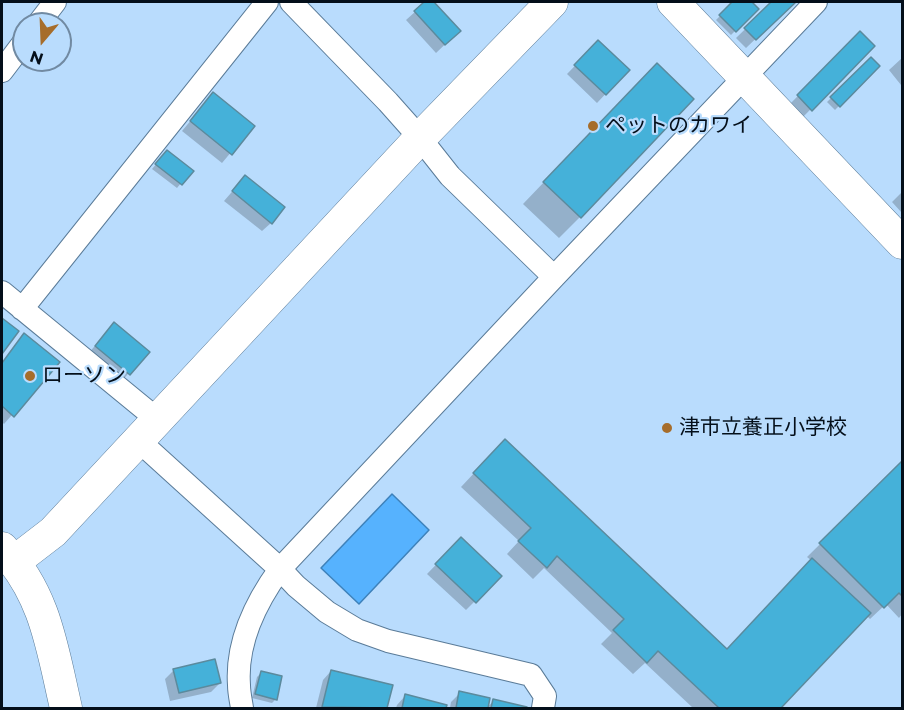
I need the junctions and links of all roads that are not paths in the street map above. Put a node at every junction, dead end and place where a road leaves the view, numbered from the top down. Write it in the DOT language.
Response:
graph roads {
  1 [pos="267,2"];
  2 [pos="291,2"];
  3 [pos="552,2"];
  4 [pos="673,2"];
  5 [pos="816,2"];
  6 [pos="12,58"];
  7 [pos="2,71"];
  8 [pos="745,77"];
  9 [pos="420,138"];
  10 [pos="903,243"];
  11 [pos="554,276"];
  12 [pos="2,292"];
  13 [pos="22,309"];
  14 [pos="148,431"];
  15 [pos="8,555"];
  16 [pos="280,569"];
  17 [pos="66,708"];
  18 [pos="242,708"];
  19 [pos="543,708"];
  1 -- 13 [label="street"];
  2 -- 9 [label="street"];
  3 -- 9 [label="street"];
  4 -- 8 [label="street"];
  5 -- 8 [label="street"];
  6 -- 7 [label="street"];
  8 -- 10 [label="street"];
  8 -- 11 [label="street"];
  9 -- 11 [label="street"];
  9 -- 14 [label="street"];
  11 -- 16 [label="street"];
  12 -- 13 [label="street"];
  13 -- 14 [label="street"];
  14 -- 15 [label="street"];
  14 -- 16 [label="street"];
  15 -- 17 [label="street"];
  16 -- 18 [label="street"];
  16 -- 19 [label="street"];
}
